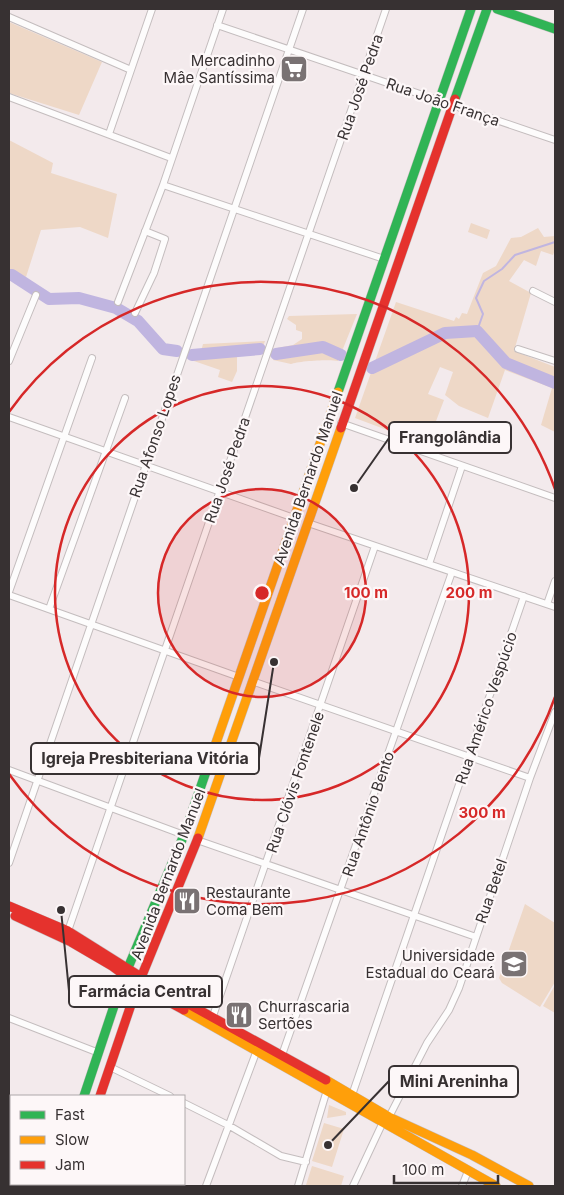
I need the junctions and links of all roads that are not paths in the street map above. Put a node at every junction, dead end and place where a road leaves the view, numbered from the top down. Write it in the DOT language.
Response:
graph roads {
  1 [pos="152,9"];
  2 [pos="223,9"];
  3 [pos="303,9"];
  4 [pos="386,9"];
  5 [pos="471,9"];
  6 [pos="487,9"];
  7 [pos="497,9"];
  8 [pos="9,17"];
  9 [pos="218,25"];
  10 [pos="555,29"];
  11 [pos="289,49"];
  12 [pos="131,70"];
  13 [pos="364,75"];
  14 [pos="9,97"];
  15 [pos="438,102"];
  16 [pos="454,106"];
  17 [pos="109,134"];
  18 [pos="555,140"];
  19 [pos="171,158"];
  20 [pos="419,159"];
  21 [pos="432,164"];
  22 [pos="162,185"];
  23 [pos="233,209"];
  24 [pos="145,231"];
  25 [pos="308,233"];
  26 [pos="384,259"];
  27 [pos="532,291"];
  28 [pos="36,294"];
  29 [pos="118,302"];
  30 [pos="555,302"];
  31 [pos="135,313"];
  32 [pos="518,349"];
  33 [pos="92,358"];
  34 [pos="9,361"];
  35 [pos="555,361"];
  36 [pos="125,398"];
  37 [pos="9,416"];
  38 [pos="341,423"];
  39 [pos="65,436"];
  40 [pos="106,450"];
  41 [pos="145,464"];
  42 [pos="313,465"];
  43 [pos="462,466"];
  44 [pos="326,468"];
  45 [pos="220,491"];
  46 [pos="304,492"];
  47 [pos="317,496"];
  48 [pos="555,498"];
  49 [pos="294,518"];
  50 [pos="308,523"];
  51 [pos="375,546"];
  52 [pos="429,564"];
  53 [pos="452,572"];
  54 [pos="555,581"];
  55 [pos="9,594"];
  56 [pos="524,596"];
  57 [pos="547,604"];
  58 [pos="555,607"];
  59 [pos="49,609"];
  60 [pos="90,624"];
  61 [pos="165,649"];
  62 [pos="239,677"];
  63 [pos="252,681"];
  64 [pos="321,705"];
  65 [pos="555,712"];
  66 [pos="396,731"];
  67 [pos="469,756"];
  68 [pos="9,770"];
  69 [pos="530,778"];
  70 [pos="37,780"];
  71 [pos="111,808"];
  72 [pos="184,835"];
  73 [pos="197,840"];
  74 [pos="9,863"];
  75 [pos="266,864"];
  76 [pos="342,890"];
  77 [pos="9,906"];
  78 [pos="9,914"];
  79 [pos="415,914"];
  80 [pos="68,932"];
  81 [pos="476,936"];
  82 [pos="126,972"];
  83 [pos="140,981"];
  84 [pos="213,1016"];
  85 [pos="9,1018"];
  86 [pos="257,1050"];
  87 [pos="99,1053"];
  88 [pos="282,1055"];
  89 [pos="110,1067"];
  90 [pos="326,1090"];
  91 [pos="84,1095"];
  92 [pos="100,1095"];
  93 [pos="168,1095"];
  94 [pos="351,1099"];
  95 [pos="185,1104"];
  96 [pos="386,1120"];
  97 [pos="228,1125"];
  98 [pos="472,1155"];
  99 [pos="306,1162"];
  100 [pos="468,1171"];
  101 [pos="206,1186"];
  102 [pos="298,1186"];
  103 [pos="353,1186"];
  104 [pos="462,1186"];
  105 [pos="496,1186"];
  106 [pos="529,1186"];
  1 -- 12 [label="street"];
  2 -- 9 [label="street"];
  3 -- 11 [label="street, Rua Afonso Lopes"];
  4 -- 13 [label="street, Rua José Pedra"];
  5 -- 15 [label="main road, Avenida Bernardo Manuel"];
  6 -- 16 [label="main road, Avenida Bernardo Manuel"];
  7 -- 10 [label="main road"];
  8 -- 12 [label="street"];
  9 -- 11 [label="street, Rua João França"];
  9 -- 19 [label="street"];
  11 -- 13 [label="street, Rua João França"];
  11 -- 23 [label="street, Rua Afonso Lopes"];
  12 -- 17 [label="street"];
  13 -- 15 [label="street, Rua João França"];
  13 -- 25 [label="street, Rua José Pedra"];
  14 -- 17 [label="street"];
  15 -- 16 [label="street, Rua João França"];
  15 -- 20 [label="main road, Avenida Bernardo Manuel"];
  16 -- 18 [label="street, Rua João França"];
  16 -- 21 [label="main road, Avenida Bernardo Manuel"];
  17 -- 19 [label="street"];
  19 -- 22 [label="street"];
  20 -- 21 [label="main road"];
  20 -- 26 [label="main road, Avenida Bernardo Manuel"];
  21 -- 38 [label="main road, Avenida Bernardo Manuel"];
  22 -- 23 [label="street"];
  22 -- 24 [label="street"];
  23 -- 25 [label="street"];
  23 -- 41 [label="street, Rua Afonso Lopes"];
  24 -- 29 [label="street"];
  24 -- 31 [label="street"];
  25 -- 26 [label="street"];
  25 -- 45 [label="street, Rua José Pedra"];
  26 -- 42 [label="main road, Avenida Bernardo Manuel"];
  27 -- 30 [label="street"];
  28 -- 34 [label="street"];
  32 -- 35 [label="street"];
  33 -- 39 [label="street"];
  36 -- 40 [label="street"];
  37 -- 39 [label="street"];
  38 -- 43 [label="street"];
  38 -- 44 [label="main road, Avenida Bernardo Manuel"];
  39 -- 40 [label="street"];
  39 -- 55 [label="street"];
  40 -- 41 [label="street"];
  40 -- 59 [label="street"];
  41 -- 45 [label="street"];
  41 -- 60 [label="street, Rua Afonso Lopes"];
  42 -- 44 [label="main road"];
  42 -- 46 [label="main road, Avenida Bernardo Manuel"];
  43 -- 48 [label="street"];
  43 -- 52 [label="street"];
  44 -- 47 [label="main road, Avenida Bernardo Manuel"];
  45 -- 49 [label="street"];
  45 -- 61 [label="street, Rua José Pedra"];
  46 -- 47 [label="main road"];
  46 -- 49 [label="main road, Avenida Bernardo Manuel"];
  47 -- 50 [label="main road, Avenida Bernardo Manuel"];
  49 -- 62 [label="main road, Avenida Bernardo Manuel"];
  50 -- 51 [label="street"];
  50 -- 63 [label="main road, Avenida Bernardo Manuel"];
  51 -- 52 [label="street"];
  51 -- 64 [label="street, Rua Clóvis Fontenele"];
  52 -- 53 [label="street"];
  53 -- 56 [label="street"];
  53 -- 66 [label="street, Rua Antônio Bento"];
  54 -- 57 [label="street"];
  55 -- 59 [label="street"];
  56 -- 57 [label="street"];
  56 -- 67 [label="street, Rua Américo Vespúcio"];
  57 -- 58 [label="street"];
  59 -- 60 [label="street"];
  60 -- 61 [label="street"];
  60 -- 70 [label="street, Rua Afonso Lopes"];
  61 -- 62 [label="street"];
  61 -- 71 [label="street, Rua José Pedra"];
  62 -- 72 [label="main road, Avenida Bernardo Manuel"];
  63 -- 64 [label="street"];
  63 -- 73 [label="main road, Avenida Bernardo Manuel"];
  64 -- 66 [label="street"];
  64 -- 75 [label="street, Rua Clóvis Fontenele"];
  65 -- 69 [label="street, Rua Betel"];
  66 -- 67 [label="street"];
  66 -- 76 [label="street, Rua Antônio Bento"];
  67 -- 69 [label="street"];
  67 -- 79 [label="street, Rua Américo Vespúcio"];
  68 -- 70 [label="street"];
  69 -- 81 [label="street, Rua Betel"];
  70 -- 71 [label="street"];
  70 -- 74 [label="street, Rua Afonso Lopes"];
  71 -- 72 [label="street"];
  71 -- 80 [label="street, Rua José Pedra"];
  72 -- 82 [label="main road, Avenida Bernardo Manuel"];
  73 -- 75 [label="street"];
  73 -- 83 [label="main road, Avenida Bernardo Manuel"];
  75 -- 76 [label="street"];
  75 -- 84 [label="street, Rua Clóvis Fontenele"];
  76 -- 79 [label="street"];
  76 -- 88 [label="street, Rua Antônio Bento"];
  77 -- 80 [label="main road"];
  78 -- 82 [label="main road"];
  79 -- 81 [label="street"];
  79 -- 94 [label="street, Rua Américo Vespúcio"];
  80 -- 82 [label="main road"];
  81 -- 96 [label="street, Rua Betel"];
  82 -- 83 [label="main road"];
  82 -- 87 [label="main road, Avenida Bernardo Manuel"];
  83 -- 84 [label="main road"];
  83 -- 86 [label="main road"];
  83 -- 89 [label="main road, Avenida Bernardo Manuel"];
  84 -- 88 [label="main road"];
  85 -- 87 [label="street"];
  86 -- 90 [label="main road"];
  86 -- 97 [label="street"];
  87 -- 91 [label="main road, Avenida Bernardo Manuel"];
  88 -- 94 [label="main road"];
  89 -- 92 [label="main road, Avenida Bernardo Manuel"];
  89 -- 93 [label="street"];
  90 -- 94 [label="main road"];
  90 -- 99 [label="street"];
  94 -- 96 [label="main road"];
  95 -- 97 [label="street"];
  96 -- 98 [label="main road"];
  96 -- 100 [label="main road"];
  96 -- 103 [label="street, Rua Betel"];
  97 -- 99 [label="street"];
  97 -- 101 [label="street"];
  98 -- 100 [label="main road"];
  98 -- 106 [label="main road"];
  99 -- 102 [label="street"];
  100 -- 104 [label="street"];
  100 -- 105 [label="main road"];
}
